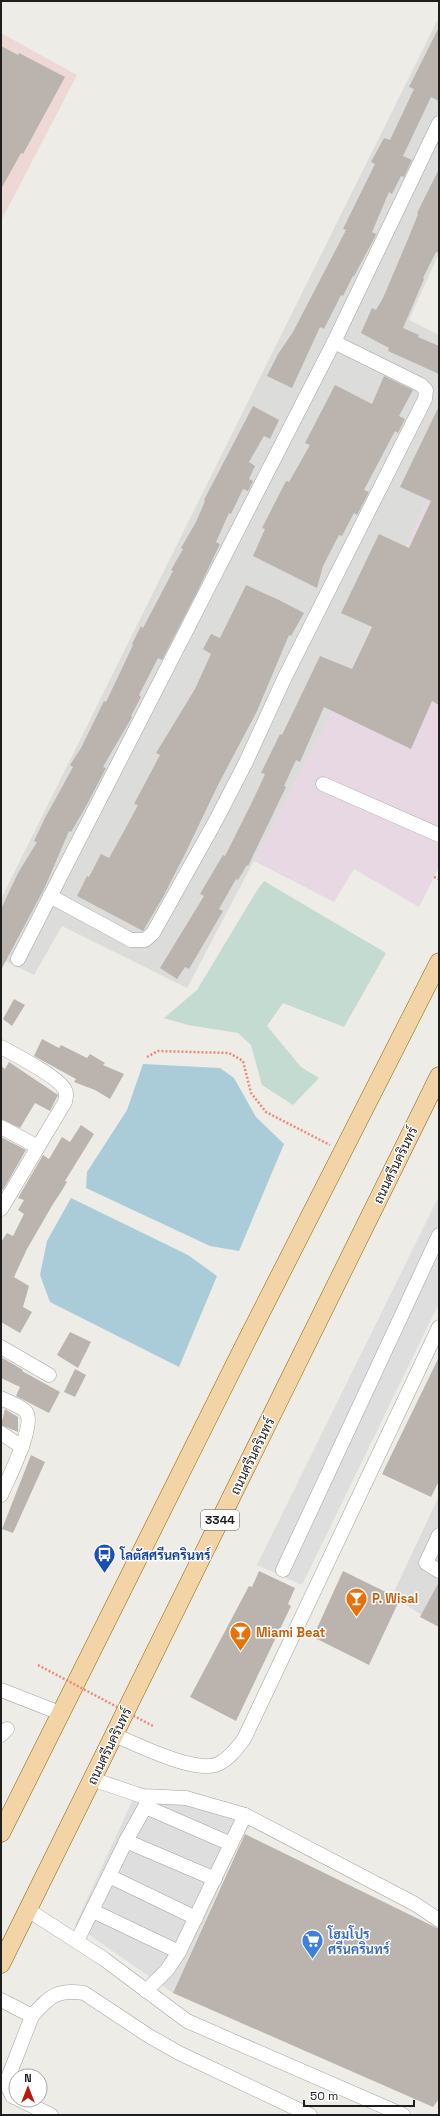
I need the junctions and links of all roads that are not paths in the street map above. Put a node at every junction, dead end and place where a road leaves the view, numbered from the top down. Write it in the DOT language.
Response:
graph roads {
  1 [pos="439,123"];
  2 [pos="334,342"];
  3 [pos="323,784"];
  4 [pos="439,835"];
  5 [pos="50,896"];
  6 [pos="18,959"];
  7 [pos="439,962"];
  8 [pos="1,1047"];
  9 [pos="439,1076"];
  10 [pos="1,1127"];
  11 [pos="38,1147"];
  12 [pos="2,1206"];
  13 [pos="439,1235"];
  14 [pos="439,1327"];
  15 [pos="1,1348"];
  16 [pos="49,1375"];
  17 [pos="1,1398"];
  18 [pos="1,1433"];
  19 [pos="22,1447"];
  20 [pos="1,1495"];
  21 [pos="439,1535"];
  22 [pos="283,1570"];
  23 [pos="439,1571"];
  24 [pos="1,1690"];
  25 [pos="60,1713"];
  26 [pos="114,1735"];
  27 [pos="92,1779"];
  28 [pos="148,1802"];
  29 [pos="245,1815"];
  30 [pos="1,1833"];
  31 [pos="126,1841"];
  32 [pos="231,1844"];
  33 [pos="109,1876"];
  34 [pos="215,1879"];
  35 [pos="28,1910"];
  36 [pos="93,1912"];
  37 [pos="196,1918"];
  38 [pos="439,1920"];
  39 [pos="77,1940"];
  40 [pos="179,1952"];
  41 [pos="1,1964"];
  42 [pos="146,1990"];
  43 [pos="1,2000"];
  44 [pos="32,2016"];
  45 [pos="12,2068"];
  46 [pos="37,2108"];
  47 [pos="51,2115"];
  48 [pos="310,2115"];
  49 [pos="403,2115"];
  1 -- 2 [label="street"];
  2 -- 5 [label="street"];
  2 -- 5 [label="street"];
  3 -- 4 [label="street"];
  5 -- 6 [label="street"];
  7 -- 25 [label="main road"];
  8 -- 11 [label="street"];
  9 -- 26 [label="main road, ถนนศรีนครินทร์ / 3344"];
  10 -- 11 [label="street"];
  11 -- 12 [label="street"];
  13 -- 22 [label="street"];
  14 -- 26 [label="street"];
  15 -- 16 [label="street"];
  17 -- 19 [label="street"];
  18 -- 19 [label="street"];
  19 -- 20 [label="street"];
  21 -- 23 [label="street"];
  24 -- 25 [label="street"];
  25 -- 30 [label="main road"];
  26 -- 27 [label="main road, ถนนศรีนครินทร์ / 3344"];
  27 -- 28 [label="street"];
  27 -- 35 [label="main road, ถนนศรีนครินทร์ / 3344"];
  28 -- 29 [label="street"];
  28 -- 31 [label="street"];
  28 -- 32 [label="street"];
  29 -- 32 [label="street"];
  29 -- 38 [label="street"];
  31 -- 33 [label="street"];
  31 -- 34 [label="street"];
  32 -- 34 [label="street"];
  33 -- 36 [label="street"];
  33 -- 37 [label="street"];
  34 -- 37 [label="street"];
  35 -- 39 [label="street"];
  35 -- 41 [label="main road, ถนนศรีนครินทร์ / 3344"];
  36 -- 39 [label="street"];
  36 -- 40 [label="street"];
  37 -- 40 [label="street"];
  39 -- 42 [label="street"];
  40 -- 42 [label="street"];
  42 -- 49 [label="street"];
  43 -- 44 [label="street"];
  44 -- 45 [label="street"];
  44 -- 48 [label="street"];
  46 -- 47 [label="street"];
}
